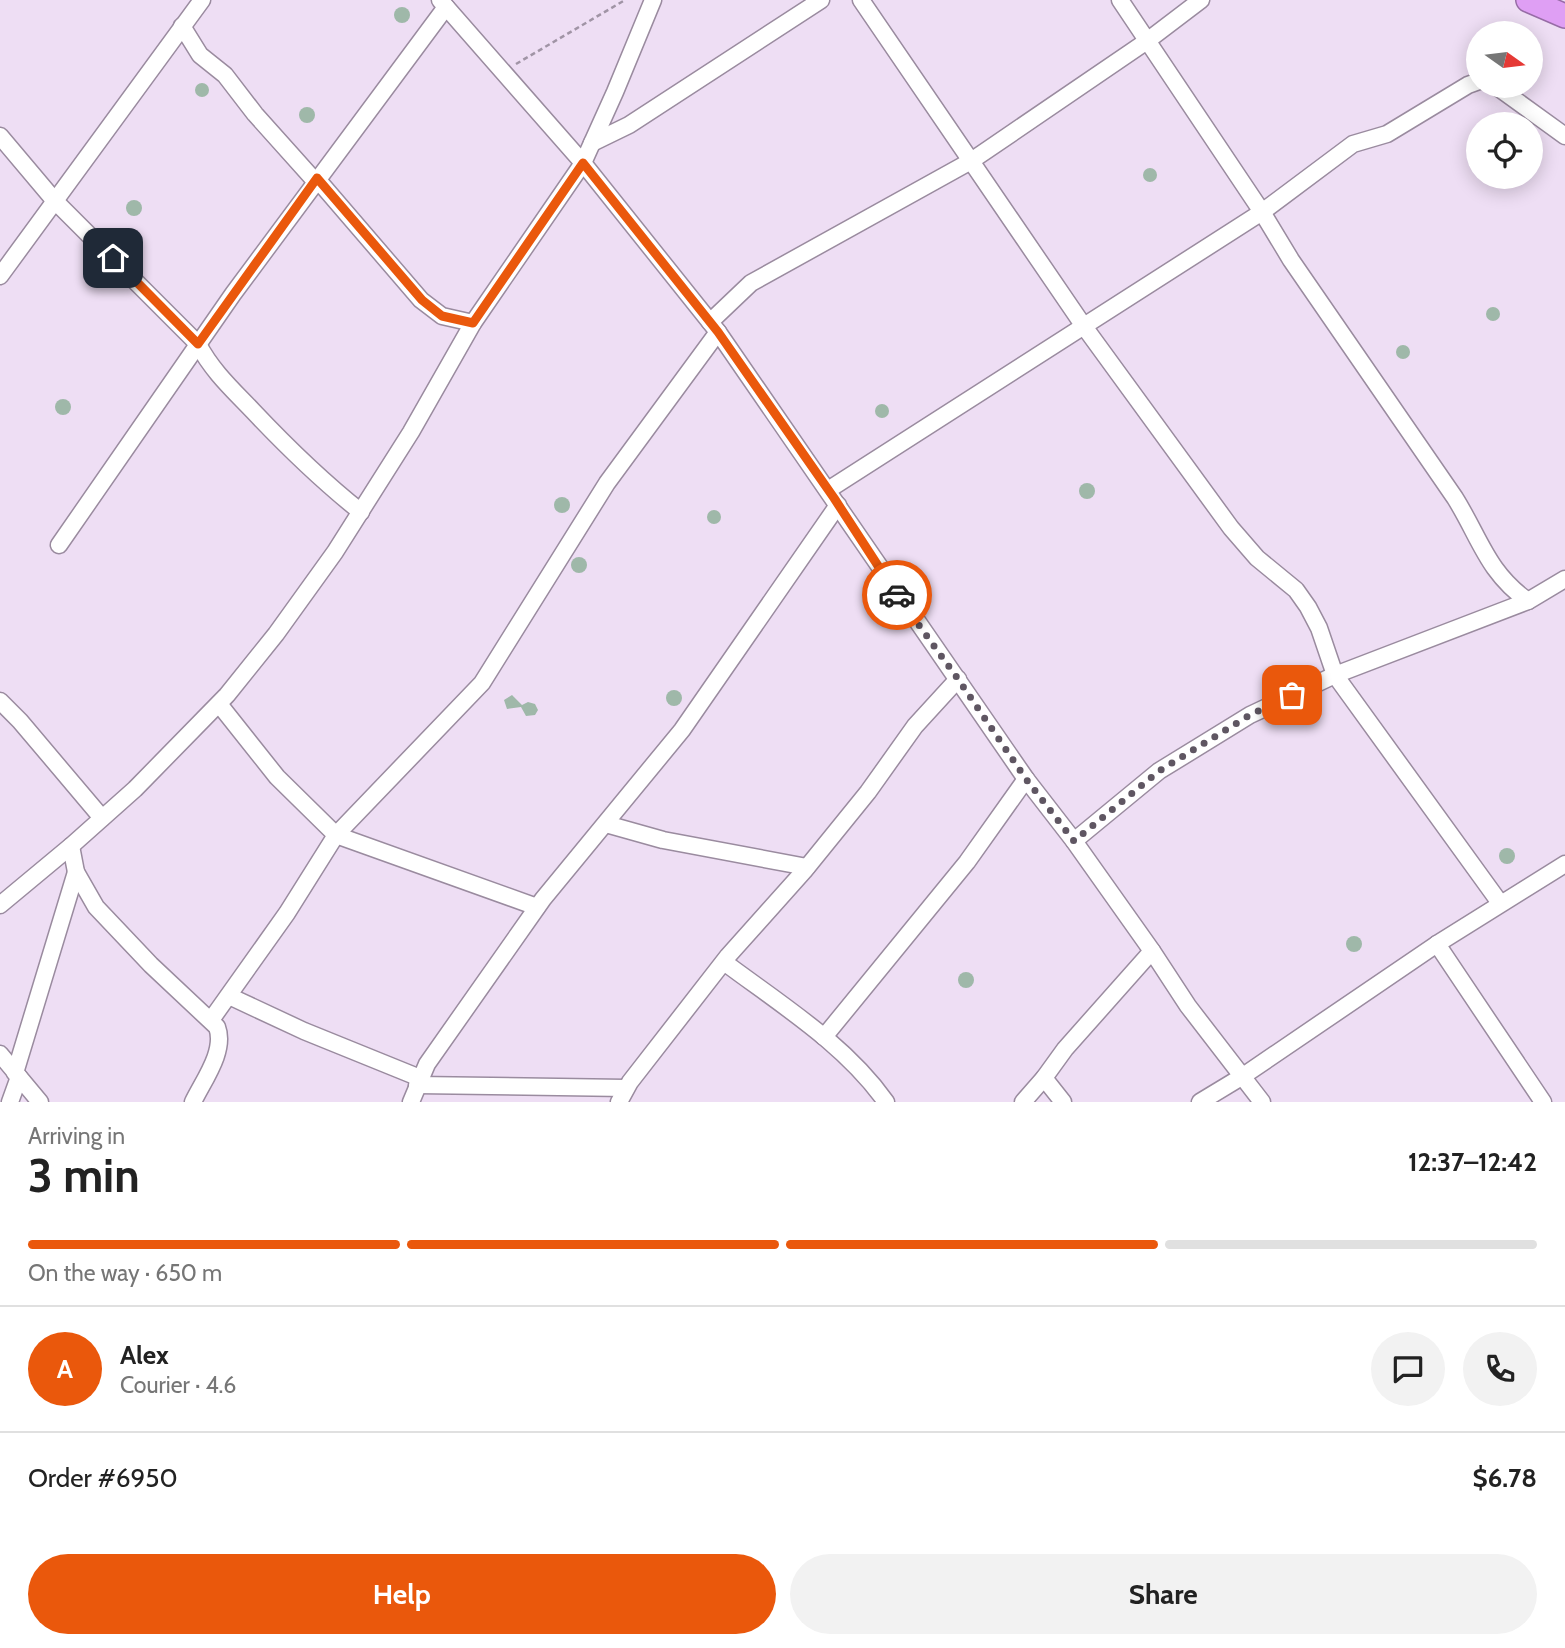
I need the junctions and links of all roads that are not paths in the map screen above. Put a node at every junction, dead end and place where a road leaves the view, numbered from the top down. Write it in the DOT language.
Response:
graph roads {
  1 [pos="202,0"];
  2 [pos="653,0"];
  3 [pos="821,0"];
  4 [pos="861,0"];
  5 [pos="1119,0"];
  6 [pos="1201,0"];
  7 [pos="1528,0"];
  8 [pos="443,4"];
  9 [pos="1565,16"];
  10 [pos="182,26"];
  11 [pos="1147,41"];
  12 [pos="1466,86"];
  13 [pos="1513,98"];
  14 [pos="0,136"];
  15 [pos="1565,136"];
  16 [pos="592,143"];
  17 [pos="971,161"];
  18 [pos="583,163"];
  19 [pos="316,180"];
  20 [pos="54,200"];
  21 [pos="1262,212"];
  22 [pos="0,276"];
  23 [pos="473,323"];
  24 [pos="1083,325"];
  25 [pos="714,327"];
  26 [pos="198,344"];
  27 [pos="828,490"];
  28 [pos="838,505"];
  29 [pos="361,512"];
  30 [pos="59,545"];
  31 [pos="1565,579"];
  32 [pos="1528,601"];
  33 [pos="1335,675"];
  34 [pos="958,679"];
  35 [pos="0,701"];
  36 [pos="219,704"];
  37 [pos="1026,779"];
  38 [pos="102,818"];
  39 [pos="606,824"];
  40 [pos="336,835"];
  41 [pos="1074,841"];
  42 [pos="71,846"];
  43 [pos="1565,864"];
  44 [pos="807,867"];
  45 [pos="76,872"];
  46 [pos="1500,903"];
  47 [pos="0,905"];
  48 [pos="537,907"];
  49 [pos="1437,944"];
  50 [pos="1152,951"];
  51 [pos="724,962"];
  52 [pos="229,996"];
  53 [pos="211,1020"];
  54 [pos="824,1037"];
  55 [pos="0,1054"];
  56 [pos="17,1075"];
  57 [pos="1243,1076"];
  58 [pos="1044,1078"];
  59 [pos="419,1081"];
  60 [pos="622,1095"];
  61 [pos="885,1101"];
  62 [pos="10,1102"];
  63 [pos="40,1102"];
  64 [pos="193,1102"];
  65 [pos="411,1102"];
  66 [pos="1023,1102"];
  67 [pos="1063,1102"];
  68 [pos="1200,1102"];
  69 [pos="1262,1102"];
  70 [pos="1543,1102"];
  1 -- 10 [label="street"];
  2 -- 16 [label="street"];
  3 -- 16 [label="street"];
  4 -- 17 [label="street"];
  5 -- 11 [label="street"];
  6 -- 11 [label="street"];
  7 -- 9 [label="highway"];
  8 -- 18 [label="street"];
  8 -- 19 [label="street"];
  10 -- 19 [label="street"];
  10 -- 20 [label="street"];
  11 -- 17 [label="street"];
  11 -- 21 [label="street"];
  12 -- 21 [label="street"];
  13 -- 15 [label="street"];
  14 -- 20 [label="street"];
  16 -- 18 [label="street"];
  17 -- 24 [label="street"];
  17 -- 25 [label="street"];
  18 -- 23 [label="street"];
  18 -- 25 [label="street"];
  19 -- 23 [label="street"];
  19 -- 26 [label="street"];
  20 -- 22 [label="street"];
  20 -- 26 [label="street"];
  21 -- 24 [label="street"];
  21 -- 32 [label="street"];
  23 -- 29 [label="street"];
  24 -- 27 [label="street"];
  24 -- 33 [label="street"];
  25 -- 27 [label="street"];
  25 -- 40 [label="street"];
  26 -- 29 [label="street"];
  26 -- 30 [label="street"];
  27 -- 28 [label="street"];
  28 -- 34 [label="street"];
  28 -- 39 [label="street"];
  29 -- 36 [label="street"];
  31 -- 32 [label="street"];
  32 -- 33 [label="street"];
  33 -- 41 [label="street"];
  33 -- 46 [label="street"];
  34 -- 37 [label="street"];
  34 -- 44 [label="street"];
  35 -- 38 [label="street"];
  36 -- 38 [label="street"];
  36 -- 40 [label="street"];
  37 -- 41 [label="street"];
  37 -- 54 [label="street"];
  38 -- 42 [label="street"];
  39 -- 44 [label="street"];
  39 -- 48 [label="street"];
  40 -- 48 [label="street"];
  40 -- 52 [label="street"];
  41 -- 50 [label="street"];
  42 -- 45 [label="street"];
  42 -- 47 [label="street"];
  43 -- 46 [label="street"];
  44 -- 51 [label="street"];
  45 -- 53 [label="street"];
  45 -- 56 [label="street"];
  46 -- 49 [label="street"];
  48 -- 59 [label="street"];
  49 -- 57 [label="street"];
  49 -- 70 [label="street"];
  50 -- 57 [label="street"];
  50 -- 58 [label="street"];
  51 -- 54 [label="street"];
  51 -- 60 [label="street"];
  52 -- 53 [label="street"];
  52 -- 59 [label="street"];
  53 -- 64 [label="street"];
  54 -- 61 [label="street"];
  55 -- 56 [label="street"];
  56 -- 62 [label="street"];
  56 -- 63 [label="street"];
  57 -- 68 [label="street"];
  57 -- 69 [label="street"];
  58 -- 66 [label="street"];
  58 -- 67 [label="street"];
  59 -- 60 [label="street"];
  59 -- 65 [label="street"];
}
